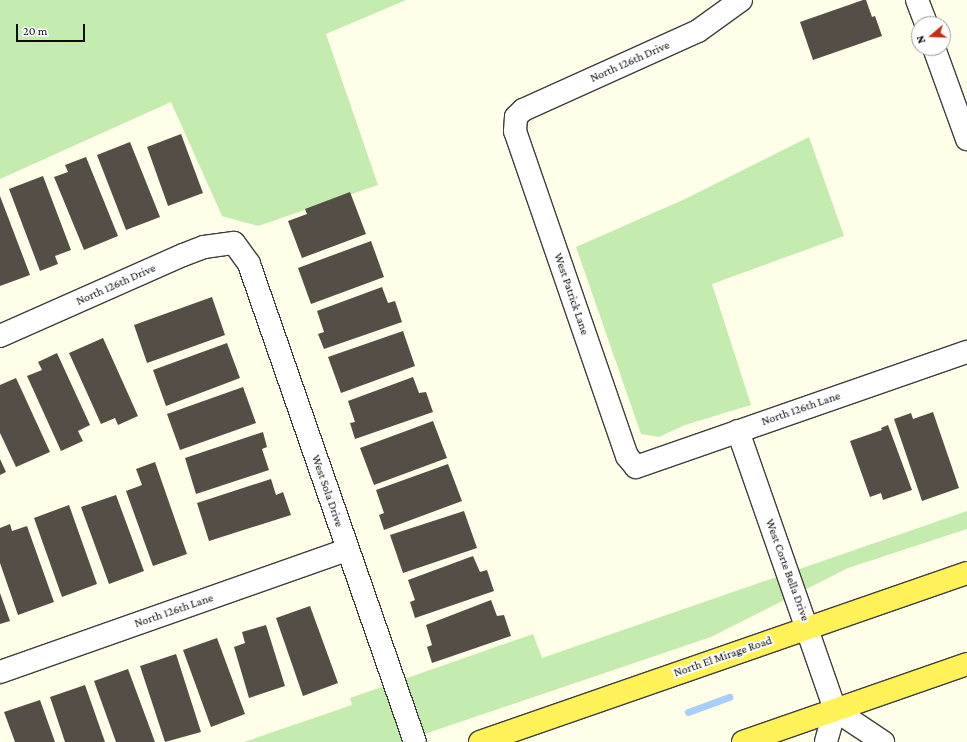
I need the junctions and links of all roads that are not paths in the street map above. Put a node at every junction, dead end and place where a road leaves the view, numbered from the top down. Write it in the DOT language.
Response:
graph roads {
  1 [pos="741,0"];
  2 [pos="917,0"];
  3 [pos="923,16"];
  4 [pos="937,56"];
  5 [pos="516,117"];
  6 [pos="967,139"];
  7 [pos="234,243"];
  8 [pos="0,336"];
  9 [pos="967,352"];
  10 [pos="738,431"];
  11 [pos="636,467"];
  12 [pos="347,550"];
  13 [pos="967,573"];
  14 [pos="807,627"];
  15 [pos="967,664"];
  16 [pos="0,672"];
  17 [pos="835,710"];
  18 [pos="415,742"];
  19 [pos="480,742"];
  20 [pos="743,742"];
  21 [pos="826,742"];
  22 [pos="883,742"];
  1 -- 5 [label="street, North 126th Drive"];
  2 -- 3 [label="street"];
  4 -- 6 [label="street"];
  5 -- 11 [label="street, West Patrick Lane"];
  7 -- 8 [label="street, North 126th Drive"];
  7 -- 12 [label="street, West Sola Drive"];
  9 -- 10 [label="street, North 126th Lane"];
  10 -- 11 [label="street, North 126th Lane"];
  10 -- 14 [label="street, West Corte Bella Drive"];
  12 -- 16 [label="street, North 126th Lane"];
  12 -- 18 [label="street, West Sola Drive"];
  13 -- 14 [label="main road, North El Mirage Road"];
  14 -- 17 [label="street, West Corte Bella Drive"];
  14 -- 19 [label="main road, North El Mirage Road"];
  15 -- 17 [label="main road"];
  17 -- 20 [label="main road"];
  17 -- 21 [label="street"];
  17 -- 22 [label="street"];
}
